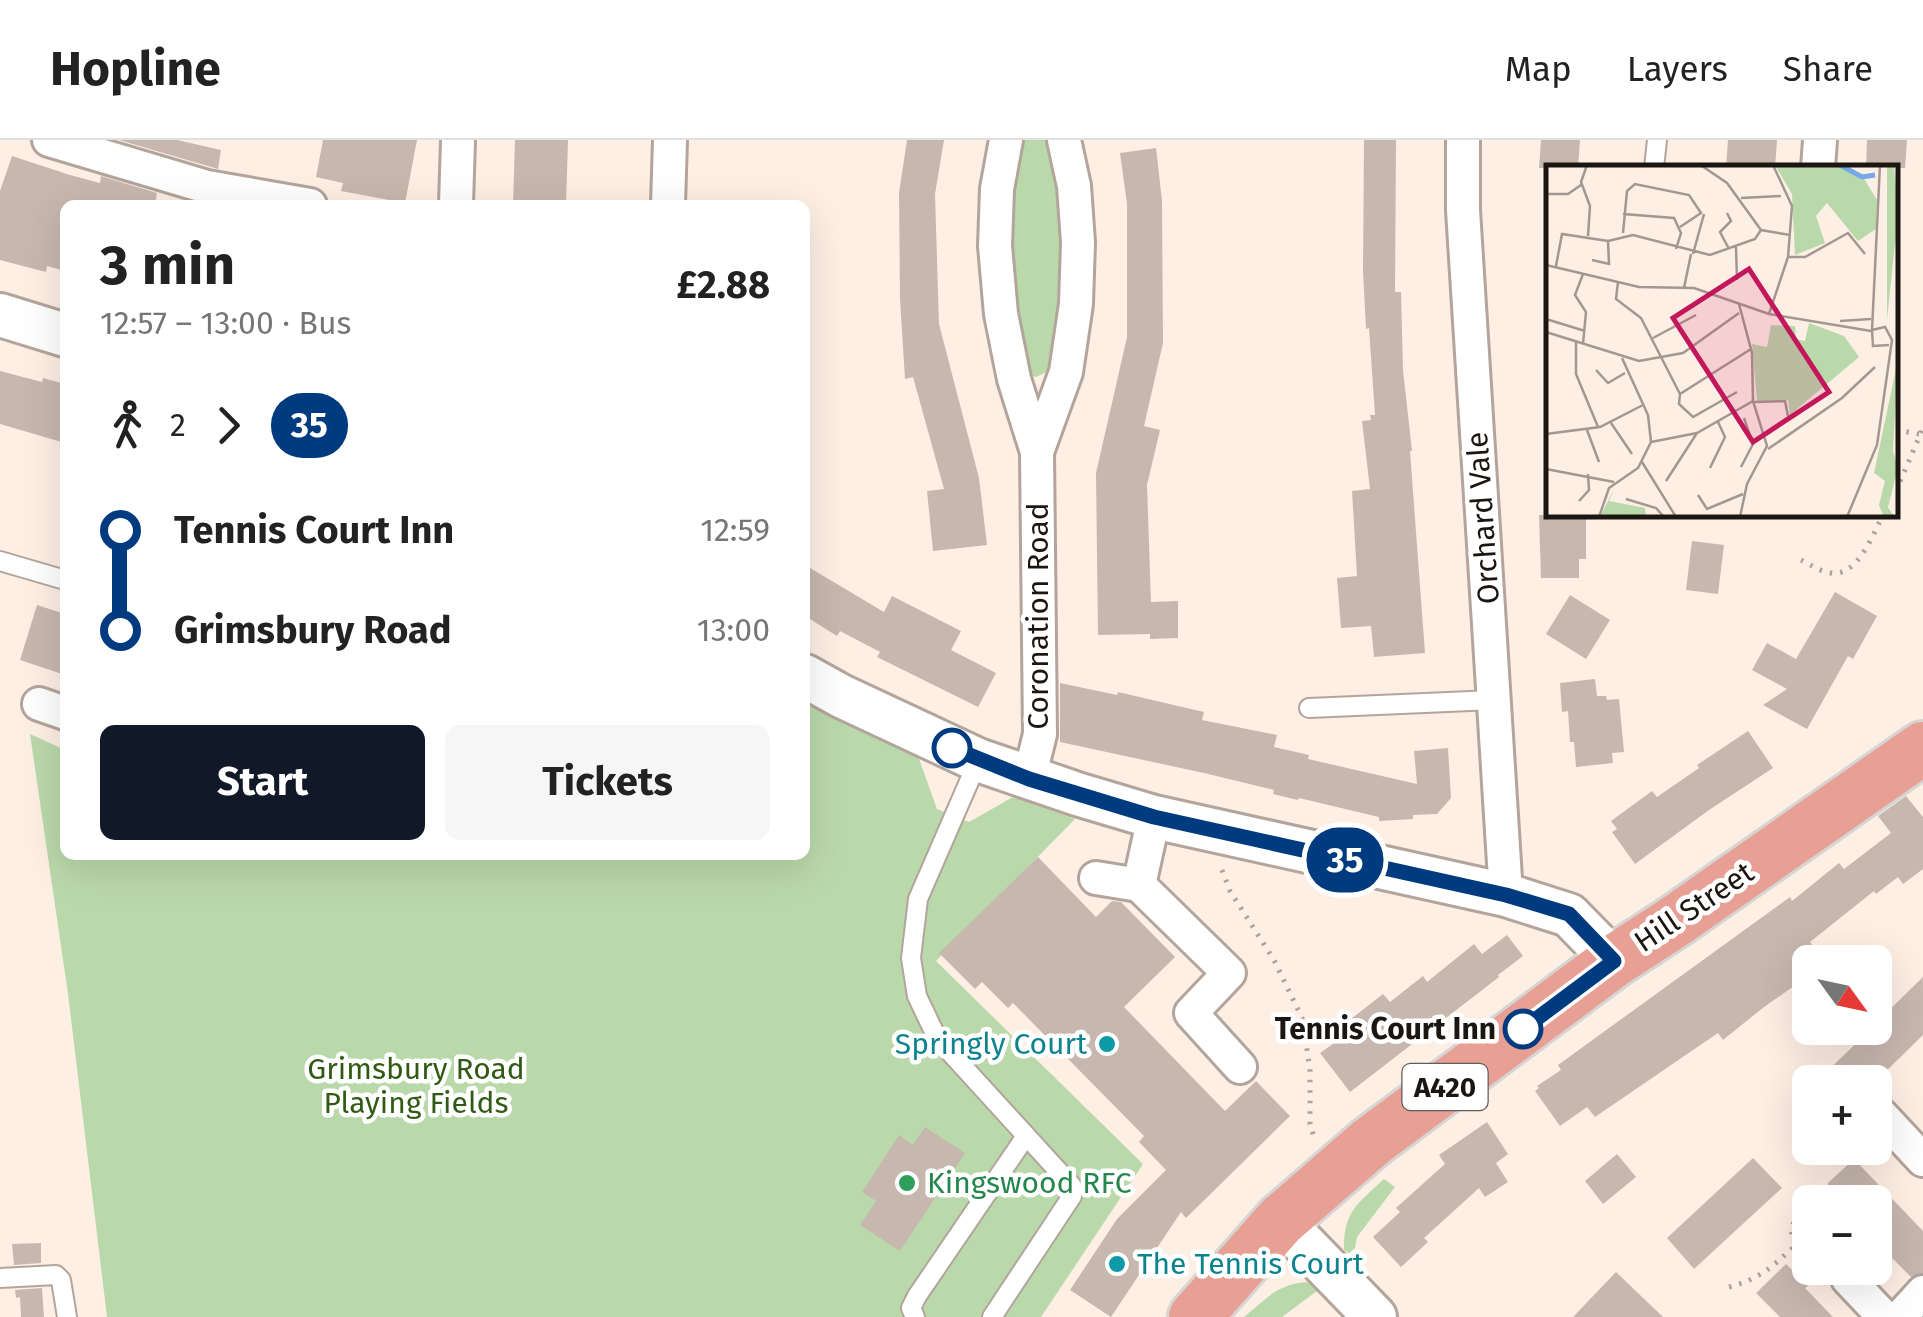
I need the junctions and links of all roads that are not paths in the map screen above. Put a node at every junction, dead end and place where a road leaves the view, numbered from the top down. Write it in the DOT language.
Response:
graph roads {
  1 [pos="49,140"];
  2 [pos="458,140"];
  3 [pos="670,140"];
  4 [pos="1006,140"];
  5 [pos="1064,140"];
  6 [pos="1463,140"];
  7 [pos="1657,140"];
  8 [pos="1820,140"];
  9 [pos="1654,165"];
  10 [pos="1818,165"];
  11 [pos="205,196"];
  12 [pos="252,200"];
  13 [pos="456,200"];
  14 [pos="668,200"];
  15 [pos="0,315"];
  16 [pos="60,333"];
  17 [pos="1038,452"];
  18 [pos="0,562"];
  19 [pos="60,579"];
  20 [pos="810,679"];
  21 [pos="1494,700"];
  22 [pos="1309,708"];
  23 [pos="1923,748"];
  24 [pos="978,760"];
  25 [pos="1029,779"];
  26 [pos="1154,817"];
  27 [pos="1096,878"];
  28 [pos="1140,885"];
  29 [pos="1506,895"];
  30 [pos="1614,961"];
  31 [pos="1240,1067"];
  32 [pos="1892,1127"];
  33 [pos="1026,1136"];
  34 [pos="1923,1160"];
  35 [pos="1281,1220"];
  36 [pos="0,1278"];
  37 [pos="1854,1285"];
  38 [pos="1923,1292"];
  39 [pos="67,1317"];
  40 [pos="914,1317"];
  41 [pos="992,1317"];
  42 [pos="1195,1317"];
  43 [pos="1375,1317"];
  44 [pos="1884,1317"];
  45 [pos="1900,1317"];
  1 -- 11 [label="street"];
  2 -- 13 [label="street"];
  3 -- 14 [label="street"];
  4 -- 17 [label="street, Coronation Road"];
  5 -- 17 [label="street, Coronation Road"];
  6 -- 21 [label="street, Orchard Vale"];
  7 -- 9 [label="lane"];
  8 -- 10 [label="street"];
  11 -- 12 [label="street"];
  15 -- 16 [label="street"];
  17 -- 25 [label="street, Coronation Road"];
  18 -- 19 [label="lane"];
  20 -- 24 [label="street"];
  21 -- 22 [label="lane"];
  21 -- 29 [label="street, Orchard Vale"];
  23 -- 30 [label="main road, Hill Street / A420"];
  24 -- 25 [label="street"];
  24 -- 33 [label="lane"];
  25 -- 26 [label="street"];
  26 -- 28 [label="street"];
  26 -- 29 [label="street"];
  27 -- 28 [label="street"];
  28 -- 31 [label="street"];
  29 -- 30 [label="street"];
  30 -- 35 [label="main road, Hill Street / A420"];
  32 -- 34 [label="street"];
  33 -- 40 [label="lane"];
  33 -- 41 [label="lane"];
  35 -- 42 [label="main road, A420"];
  35 -- 43 [label="street"];
  36 -- 39 [label="lane"];
  37 -- 44 [label="street"];
  38 -- 45 [label="street"];
}
